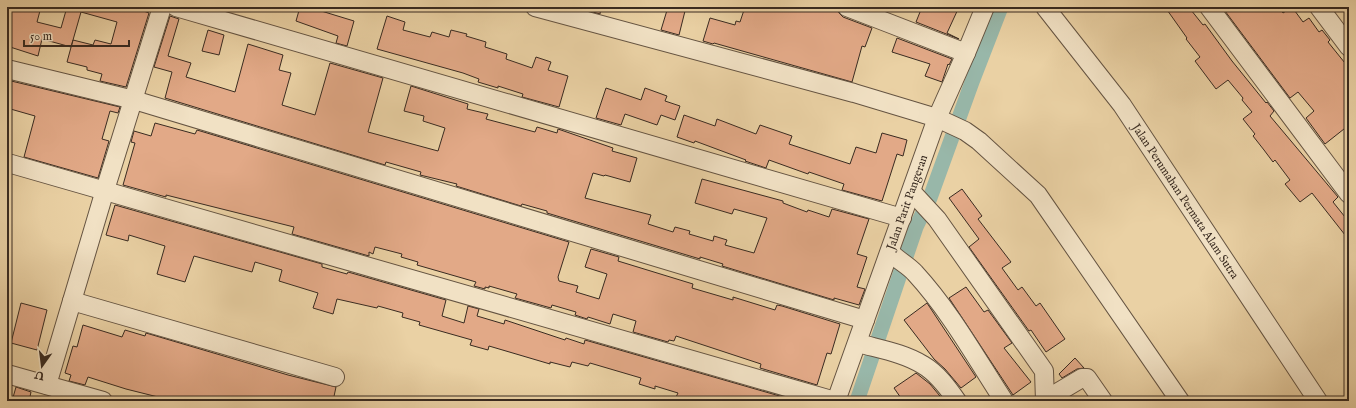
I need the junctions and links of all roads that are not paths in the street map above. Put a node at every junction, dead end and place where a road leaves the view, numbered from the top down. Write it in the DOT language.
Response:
graph roads {
  1 [pos="162,7"];
  2 [pos="176,7"];
  3 [pos="535,7"];
  4 [pos="847,7"];
  5 [pos="985,7"];
  6 [pos="1045,7"];
  7 [pos="1209,7"];
  8 [pos="1319,7"];
  9 [pos="1349,47"];
  10 [pos="966,53"];
  11 [pos="7,69"];
  12 [pos="134,100"];
  13 [pos="940,119"];
  14 [pos="8,163"];
  15 [pos="1346,183"];
  16 [pos="105,190"];
  17 [pos="915,195"];
  18 [pos="902,218"];
  19 [pos="893,256"];
  20 [pos="72,301"];
  21 [pos="865,320"];
  22 [pos="862,344"];
  23 [pos="7,374"];
  24 [pos="335,377"];
  25 [pos="47,386"];
  26 [pos="1045,400"];
  27 [pos="103,401"];
  28 [pos="836,401"];
  29 [pos="958,401"];
  30 [pos="1004,401"];
  31 [pos="1103,401"];
  32 [pos="1180,401"];
  33 [pos="1318,401"];
  1 -- 12 [label="street"];
  2 -- 18 [label="street"];
  3 -- 13 [label="street"];
  4 -- 10 [label="street"];
  5 -- 10 [label="street, Jalan Parit Pangeran"];
  6 -- 33 [label="street, Jalan Perumahan Permata Alam Sutra"];
  7 -- 15 [label="street"];
  8 -- 9 [label="street"];
  10 -- 13 [label="street, Jalan Parit Pangeran"];
  11 -- 12 [label="street"];
  12 -- 16 [label="street"];
  12 -- 21 [label="street"];
  13 -- 17 [label="street, Jalan Parit Pangeran"];
  13 -- 32 [label="street"];
  14 -- 16 [label="street"];
  16 -- 20 [label="street"];
  16 -- 28 [label="street"];
  17 -- 18 [label="street, Jalan Parit Pangeran"];
  17 -- 26 [label="street"];
  18 -- 19 [label="street, Jalan Parit Pangeran"];
  19 -- 21 [label="street, Jalan Parit Pangeran"];
  19 -- 30 [label="street"];
  20 -- 24 [label="street"];
  20 -- 25 [label="street"];
  21 -- 22 [label="street, Jalan Parit Pangeran"];
  22 -- 28 [label="street, Jalan Parit Pangeran"];
  22 -- 29 [label="street"];
  23 -- 25 [label="street"];
  25 -- 27 [label="street"];
  26 -- 31 [label="street"];
}
